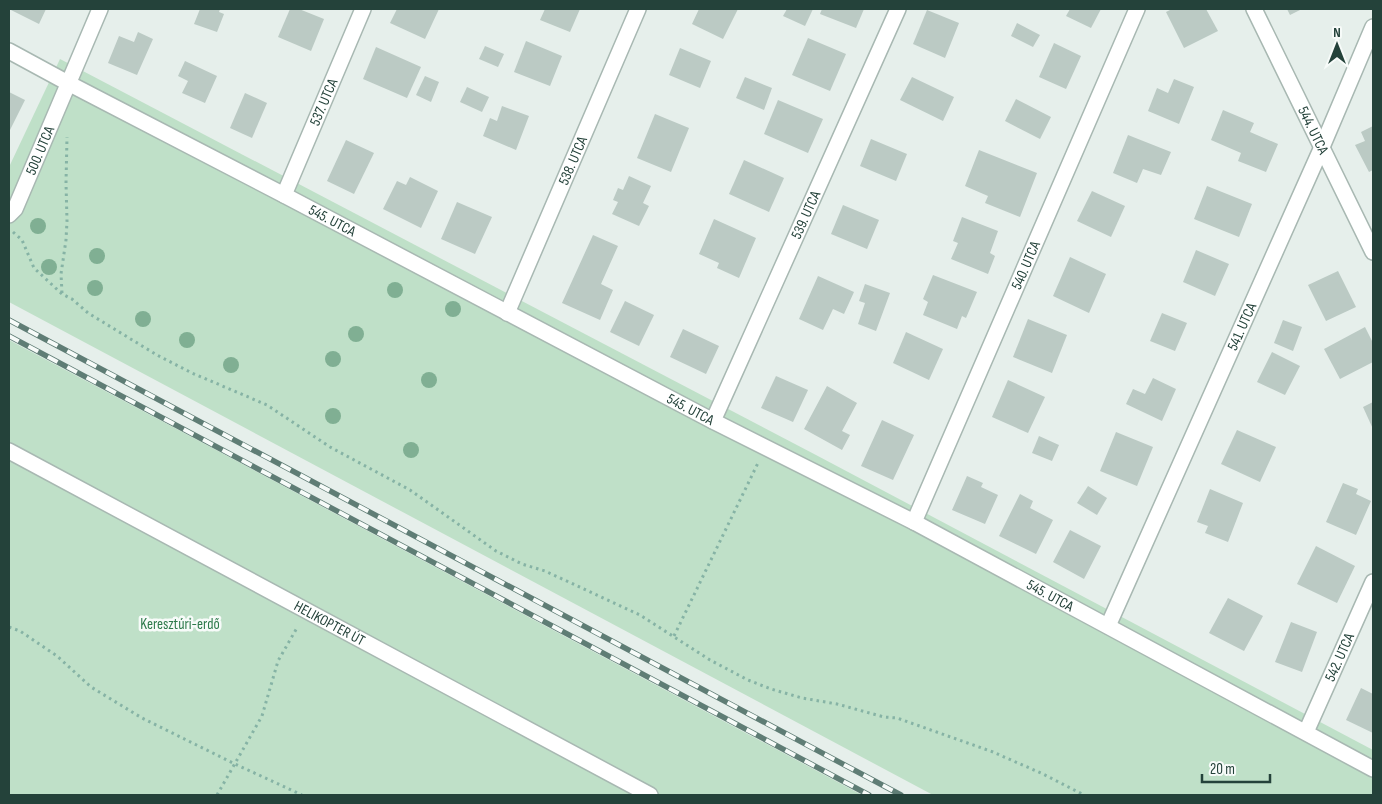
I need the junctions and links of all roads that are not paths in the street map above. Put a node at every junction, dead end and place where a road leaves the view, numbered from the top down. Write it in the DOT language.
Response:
graph roads {
  1 [pos="100,9"];
  2 [pos="363,9"];
  3 [pos="638,9"];
  4 [pos="898,9"];
  5 [pos="1137,9"];
  6 [pos="1254,9"];
  7 [pos="1373,27"];
  8 [pos="9,51"];
  9 [pos="68,83"];
  10 [pos="1322,147"];
  11 [pos="284,195"];
  12 [pos="9,222"];
  13 [pos="1373,252"];
  14 [pos="507,313"];
  15 [pos="713,420"];
  16 [pos="9,451"];
  17 [pos="914,522"];
  18 [pos="1373,582"];
  19 [pos="1108,626"];
  20 [pos="1306,732"];
  21 [pos="1373,769"];
  22 [pos="650,795"];
  1 -- 9 [label="street, 500. UTCA"];
  2 -- 11 [label="street, 537. UTCA"];
  3 -- 14 [label="street, 538. UTCA"];
  4 -- 15 [label="street, 539. UTCA"];
  5 -- 17 [label="street, 540. UTCA"];
  6 -- 10 [label="street, 544. UTCA"];
  7 -- 10 [label="street, 541. UTCA"];
  8 -- 9 [label="street, 545. UTCA"];
  9 -- 11 [label="street, 545. UTCA"];
  9 -- 12 [label="street, 500. UTCA"];
  10 -- 13 [label="street, 544. UTCA"];
  10 -- 19 [label="street, 541. UTCA"];
  11 -- 14 [label="street, 545. UTCA"];
  14 -- 15 [label="street, 545. UTCA"];
  15 -- 17 [label="street, 545. UTCA"];
  16 -- 22 [label="street, HELIKOPTER ÚT"];
  17 -- 19 [label="street, 545. UTCA"];
  18 -- 20 [label="street, 542. UTCA"];
  19 -- 20 [label="street, 545. UTCA"];
  20 -- 21 [label="street, 545. UTCA"];
}
